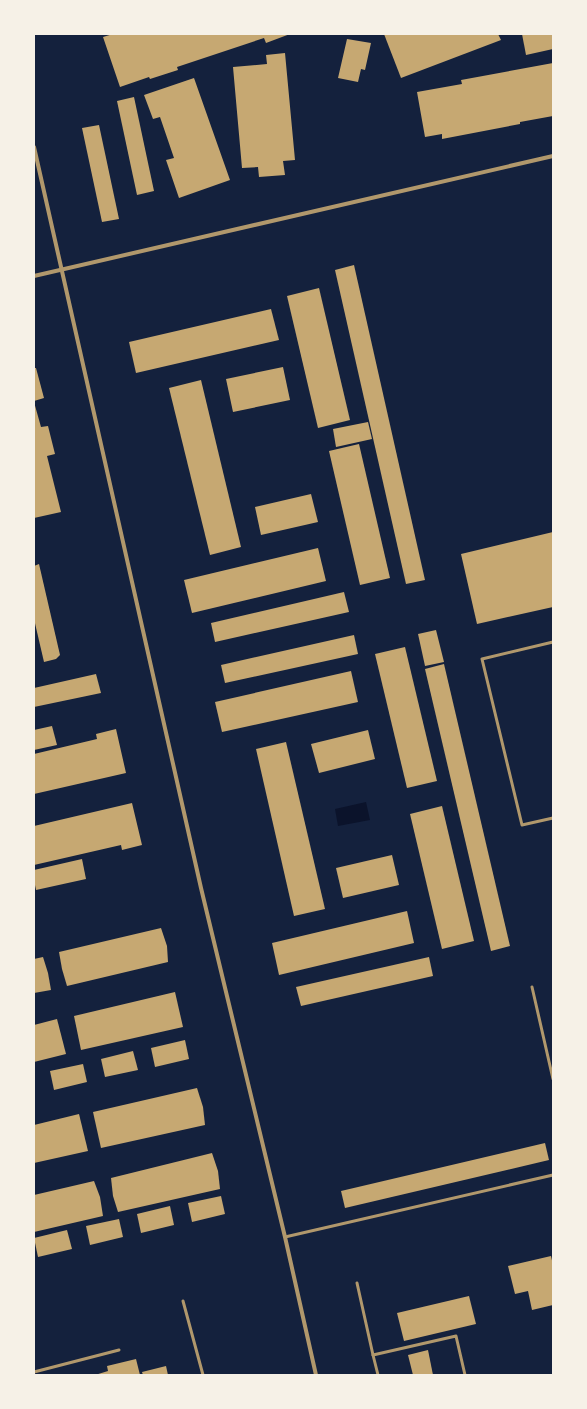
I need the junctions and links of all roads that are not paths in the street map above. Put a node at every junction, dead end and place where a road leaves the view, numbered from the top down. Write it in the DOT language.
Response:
graph roads {
  1 [pos="34,147"];
  2 [pos="553,156"];
  3 [pos="62,270"];
  4 [pos="34,276"];
  5 [pos="553,642"];
  6 [pos="553,818"];
  7 [pos="532,987"];
  8 [pos="553,1079"];
  9 [pos="553,1175"];
  10 [pos="285,1237"];
  11 [pos="357,1283"];
  12 [pos="183,1301"];
  13 [pos="119,1350"];
  14 [pos="373,1355"];
  15 [pos="34,1372"];
  16 [pos="203,1375"];
  17 [pos="316,1375"];
  18 [pos="378,1375"];
  19 [pos="465,1375"];
  1 -- 3 [label="street"];
  2 -- 3 [label="street"];
  3 -- 4 [label="street"];
  3 -- 10 [label="street"];
  5 -- 6 [label="lane"];
  7 -- 8 [label="lane"];
  9 -- 10 [label="lane"];
  10 -- 17 [label="street"];
  11 -- 14 [label="lane"];
  12 -- 16 [label="lane"];
  13 -- 15 [label="lane"];
  14 -- 18 [label="lane"];
  14 -- 19 [label="lane"];
}
